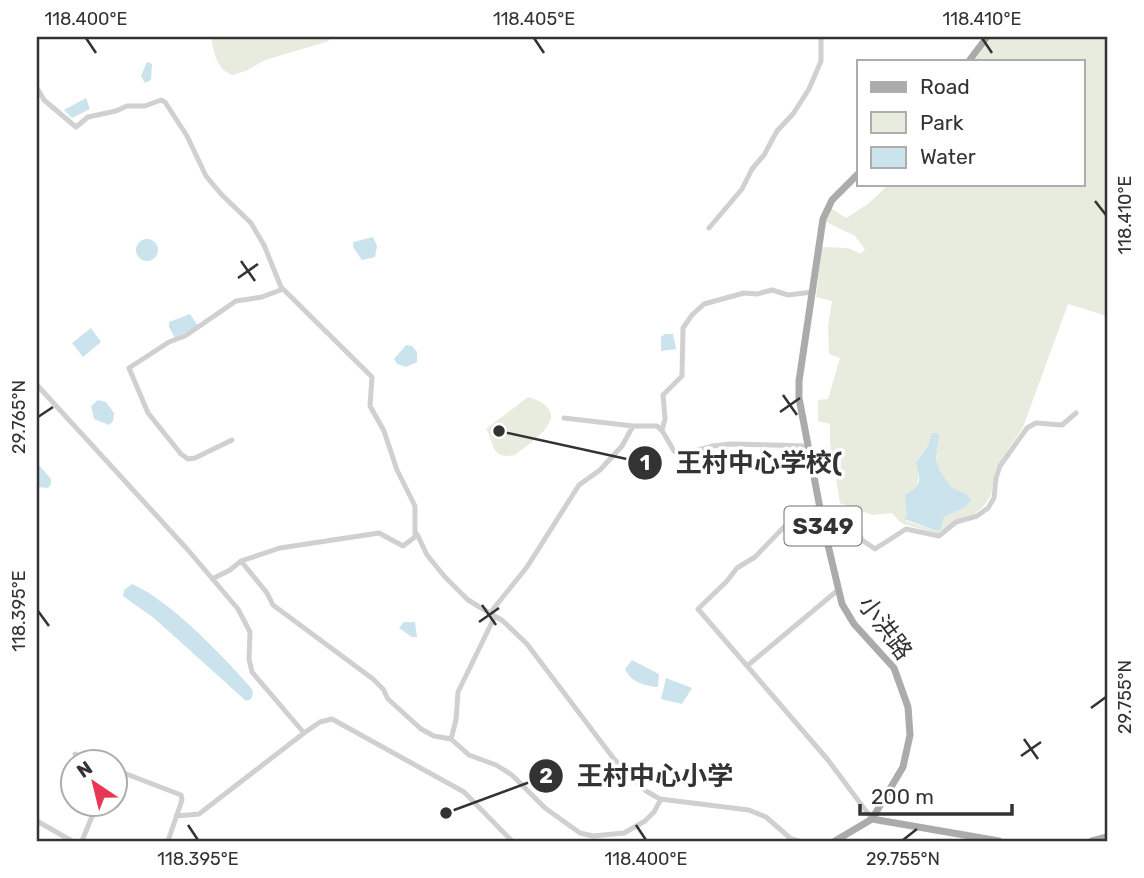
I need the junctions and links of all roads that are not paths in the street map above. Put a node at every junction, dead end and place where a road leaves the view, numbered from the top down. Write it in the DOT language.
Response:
graph roads {
  1 [pos="821,37"];
  2 [pos="987,37"];
  3 [pos="970,60"];
  4 [pos="37,88"];
  5 [pos="857,175"];
  6 [pos="709,228"];
  7 [pos="283,289"];
  8 [pos="813,292"];
  9 [pos="37,386"];
  10 [pos="1076,413"];
  11 [pos="565,418"];
  12 [pos="633,426"];
  13 [pos="662,430"];
  14 [pos="232,440"];
  15 [pos="808,446"];
  16 [pos="822,521"];
  17 [pos="417,534"];
  18 [pos="241,561"];
  19 [pos="212,579"];
  20 [pos="838,590"];
  21 [pos="492,614"];
  22 [pos="747,666"];
  23 [pos="304,733"];
  24 [pos="451,739"];
  25 [pos="130,775"];
  26 [pos="661,800"];
  27 [pos="176,816"];
  28 [pos="91,818"];
  29 [pos="872,819"];
  30 [pos="37,821"];
  31 [pos="1105,839"];
  32 [pos="72,841"];
  33 [pos="82,841"];
  34 [pos="168,841"];
  35 [pos="512,841"];
  36 [pos="799,841"];
  37 [pos="835,841"];
  38 [pos="999,841"];
  39 [pos="1092,841"];
  1 -- 6 [label="street"];
  2 -- 3 [label="main road"];
  4 -- 7 [label="street"];
  5 -- 8 [label="main road, 小洪路 / S349"];
  7 -- 14 [label="street"];
  7 -- 17 [label="street"];
  8 -- 13 [label="street"];
  8 -- 15 [label="main road, 小洪路 / S349"];
  9 -- 19 [label="street"];
  10 -- 16 [label="street"];
  11 -- 12 [label="street"];
  12 -- 13 [label="street"];
  12 -- 21 [label="street"];
  13 -- 15 [label="street"];
  15 -- 16 [label="main road, 小洪路 / S349"];
  16 -- 20 [label="main road, 小洪路 / S349"];
  16 -- 22 [label="street"];
  17 -- 18 [label="street"];
  17 -- 21 [label="street"];
  18 -- 19 [label="street"];
  18 -- 24 [label="street"];
  19 -- 23 [label="street"];
  20 -- 22 [label="street"];
  20 -- 29 [label="main road, 小洪路 / S349"];
  21 -- 24 [label="street"];
  21 -- 26 [label="street"];
  22 -- 29 [label="street"];
  23 -- 27 [label="street"];
  23 -- 35 [label="street"];
  24 -- 26 [label="street"];
  25 -- 27 [label="street"];
  26 -- 36 [label="street"];
  27 -- 34 [label="street"];
  28 -- 33 [label="street"];
  29 -- 37 [label="main road, 小洪路 / S349"];
  29 -- 38 [label="main road"];
  30 -- 32 [label="street"];
  31 -- 39 [label="main road"];
}
